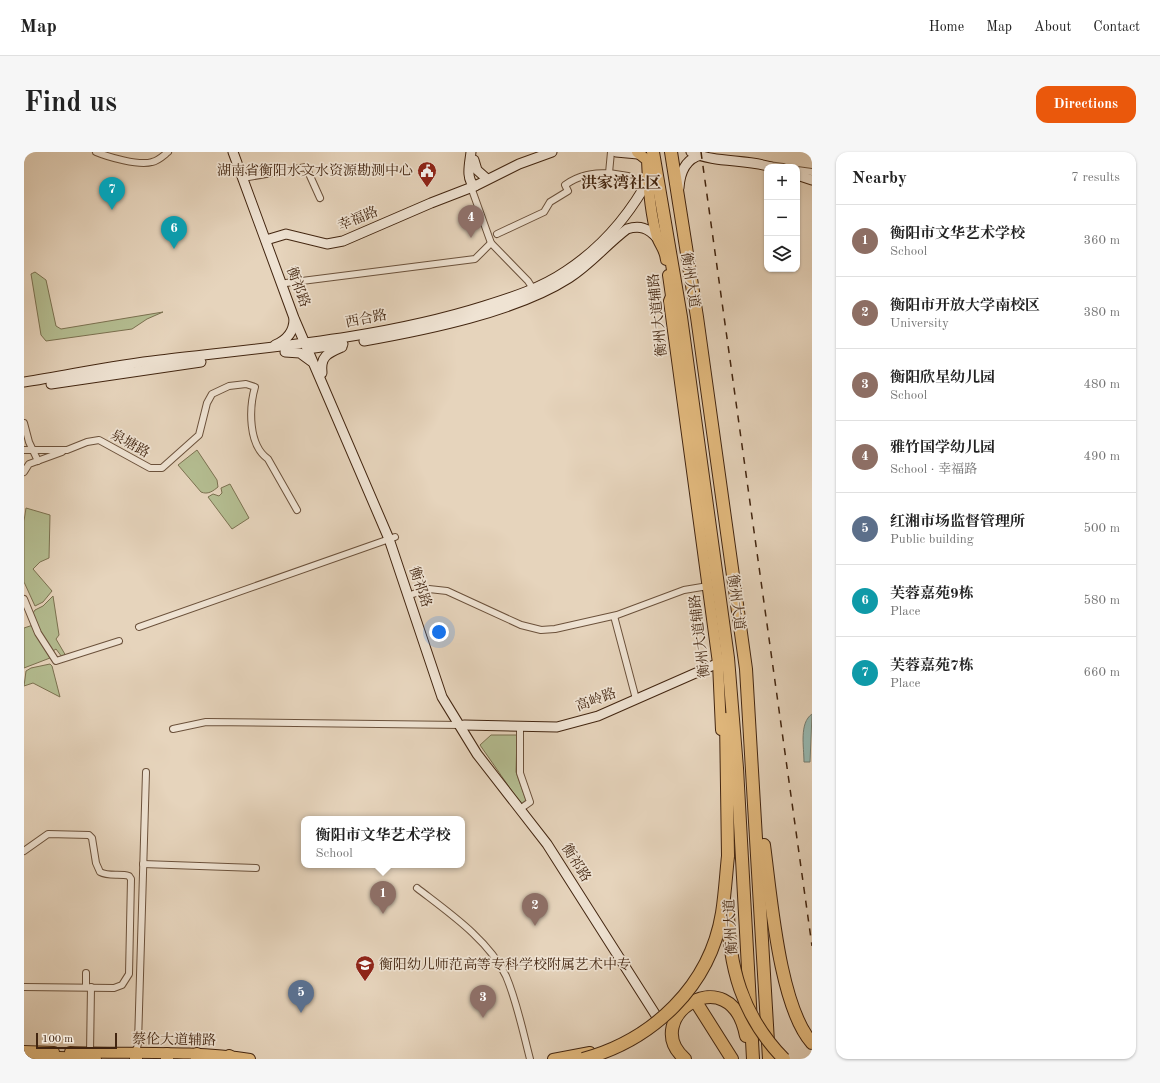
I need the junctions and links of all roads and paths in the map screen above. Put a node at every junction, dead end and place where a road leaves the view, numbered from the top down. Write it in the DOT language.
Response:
graph roads {
  1 [pos="96,152"];
  2 [pos="168,152"];
  3 [pos="233,152"];
  4 [pos="237,152"];
  5 [pos="541,152"];
  6 [pos="552,152"];
  7 [pos="611,152"];
  8 [pos="616,152"];
  9 [pos="671,152"];
  10 [pos="691,152"];
  11 [pos="473,155"];
  12 [pos="701,155"];
  13 [pos="717,155"];
  14 [pos="646,156"];
  15 [pos="760,164"];
  16 [pos="764,165"];
  17 [pos="764,165"];
  18 [pos="800,170"];
  19 [pos="812,172"];
  20 [pos="610,173"];
  21 [pos="628,176"];
  22 [pos="800,176"];
  23 [pos="245,177"];
  24 [pos="486,178"];
  25 [pos="812,180"];
  26 [pos="648,181"];
  27 [pos="471,184"];
  28 [pos="678,195"];
  29 [pos="320,198"];
  30 [pos="497,234"];
  31 [pos="657,238"];
  32 [pos="269,239"];
  33 [pos="491,243"];
  34 [pos="668,253"];
  35 [pos="286,283"];
  36 [pos="533,289"];
  37 [pos="297,320"];
  38 [pos="327,340"];
  39 [pos="350,343"];
  40 [pos="308,346"];
  41 [pos="269,348"];
  42 [pos="285,352"];
  43 [pos="314,364"];
  44 [pos="322,373"];
  45 [pos="24,382"];
  46 [pos="24,388"];
  47 [pos="24,423"];
  48 [pos="24,450"];
  49 [pos="33,450"];
  50 [pos="67,450"];
  51 [pos="38,461"];
  52 [pos="24,472"];
  53 [pos="297,510"];
  54 [pos="392,538"];
  55 [pos="708,586"];
  56 [pos="413,594"];
  57 [pos="24,599"];
  58 [pos="614,616"];
  59 [pos="139,627"];
  60 [pos="119,641"];
  61 [pos="723,661"];
  62 [pos="636,700"];
  63 [pos="462,725"];
  64 [pos="520,728"];
  65 [pos="173,729"];
  66 [pos="753,765"];
  67 [pos="146,772"];
  68 [pos="521,808"];
  69 [pos="24,851"];
  70 [pos="728,856"];
  71 [pos="143,864"];
  72 [pos="256,868"];
  73 [pos="417,888"];
  74 [pos="86,973"];
  75 [pos="24,987"];
  76 [pos="88,987"];
  77 [pos="690,994"];
  78 [pos="657,1016"];
  79 [pos="812,1043"];
  80 [pos="24,1051"];
  81 [pos="92,1056"];
  82 [pos="136,1056"];
  83 [pos="167,1056"];
  84 [pos="24,1057"];
  85 [pos="197,1057"];
  86 [pos="231,1057"];
  87 [pos="250,1059"];
  88 [pos="530,1059"];
  89 [pos="553,1059"];
  90 [pos="583,1059"];
  91 [pos="685,1059"];
  92 [pos="732,1059"];
  93 [pos="750,1059"];
  94 [pos="753,1059"];
  95 [pos="769,1059"];
  96 [pos="784,1059"];
  1 -- 2 [label="street"];
  3 -- 23 [label="street, 衡祁路"];
  4 -- 23 [label="street, 衡祁路"];
  5 -- 24 [label="street, 幸福路"];
  6 -- 27 [label="street, 幸福路"];
  7 -- 20 [label="street"];
  8 -- 14 [label="street"];
  9 -- 28 [label="highway, 衡州大道"];
  10 -- 12 [label="street"];
  11 -- 24 [label="street"];
  11 -- 27 [label="street"];
  12 -- 13 [label="street"];
  12 -- 28 [label="street"];
  13 -- 15 [label="street"];
  14 -- 26 [label="main road, 衡州大道辅路"];
  14 -- 34 [label="highway, 衡州大道"];
  15 -- 16 [label="street"];
  15 -- 17 [label="street"];
  18 -- 19 [label="street"];
  20 -- 21 [label="street"];
  20 -- 30 [label="street"];
  22 -- 25 [label="street"];
  23 -- 29 [label="street"];
  23 -- 32 [label="street, 衡祁路"];
  24 -- 27 [label="street, 幸福路"];
  26 -- 31 [label="main road, 衡州大道辅路"];
  26 -- 36 [label="street, 西合路"];
  27 -- 32 [label="street, 幸福路"];
  27 -- 33 [label="street"];
  28 -- 66 [label="highway, 衡州大道"];
  31 -- 34 [label="main road, 衡州大道辅路"];
  31 -- 39 [label="street, 西合路"];
  32 -- 35 [label="street, 衡祁路"];
  32 -- 37 [label="street, 衡祁路"];
  33 -- 35 [label="street"];
  33 -- 36 [label="street"];
  34 -- 55 [label="main road, 衡州大道辅路"];
  34 -- 61 [label="highway, 衡州大道"];
  35 -- 37 [label="street, 衡祁路"];
  36 -- 38 [label="street, 西合路"];
  37 -- 38 [label="street"];
  37 -- 40 [label="street, 衡祁路"];
  37 -- 41 [label="street"];
  38 -- 40 [label="street, 西合路"];
  39 -- 40 [label="street, 西合路"];
  39 -- 44 [label="street"];
  40 -- 41 [label="street, 西合路"];
  40 -- 42 [label="street, 西合路"];
  40 -- 43 [label="street, 衡祁路"];
  40 -- 44 [label="street, 衡祁路"];
  41 -- 45 [label="street, 西合路"];
  42 -- 43 [label="street"];
  42 -- 46 [label="street, 西合路"];
  43 -- 54 [label="street, 衡祁路"];
  44 -- 54 [label="street, 衡祁路"];
  47 -- 49 [label="street"];
  48 -- 49 [label="street, 泉塘路"];
  49 -- 50 [label="street, 泉塘路"];
  49 -- 51 [label="street"];
  50 -- 51 [label="street"];
  50 -- 53 [label="street, 泉塘路"];
  51 -- 52 [label="street"];
  54 -- 56 [label="street, 衡祁路"];
  54 -- 59 [label="street"];
  54 -- 63 [label="street, 衡祁路"];
  55 -- 58 [label="street"];
  55 -- 61 [label="main road, 衡州大道辅路"];
  56 -- 58 [label="street"];
  56 -- 63 [label="street, 衡祁路"];
  57 -- 60 [label="street"];
  58 -- 62 [label="street"];
  61 -- 62 [label="street, 高岭路"];
  61 -- 70 [label="highway"];
  61 -- 77 [label="main road, 衡州大道辅路"];
  61 -- 94 [label="highway, 衡州大道"];
  62 -- 64 [label="street, 高岭路"];
  63 -- 64 [label="street, 高岭路"];
  63 -- 65 [label="street"];
  63 -- 68 [label="street, 衡祁路"];
  64 -- 68 [label="street"];
  66 -- 79 [label="highway"];
  66 -- 95 [label="highway, 衡州大道"];
  67 -- 71 [label="street"];
  68 -- 78 [label="street, 衡祁路"];
  69 -- 76 [label="street"];
  70 -- 90 [label="highway, bridge"];
  70 -- 96 [label="highway, bridge"];
  71 -- 72 [label="street"];
  71 -- 82 [label="street"];
  73 -- 88 [label="street"];
  74 -- 76 [label="street"];
  75 -- 76 [label="street"];
  76 -- 81 [label="street"];
  77 -- 78 [label="main road, 衡州大道辅路"];
  77 -- 92 [label="highway"];
  78 -- 89 [label="main road"];
  80 -- 81 [label="main road, 蔡伦大道辅路"];
  81 -- 82 [label="main road, 蔡伦大道辅路"];
  81 -- 84 [label="highway"];
  82 -- 83 [label="main road, 蔡伦大道辅路"];
  83 -- 85 [label="main road, 蔡伦大道辅路"];
  85 -- 86 [label="main road, 蔡伦大道辅路"];
  86 -- 87 [label="main road, 蔡伦大道辅路"];
  91 -- 93 [label="highway"];
}
